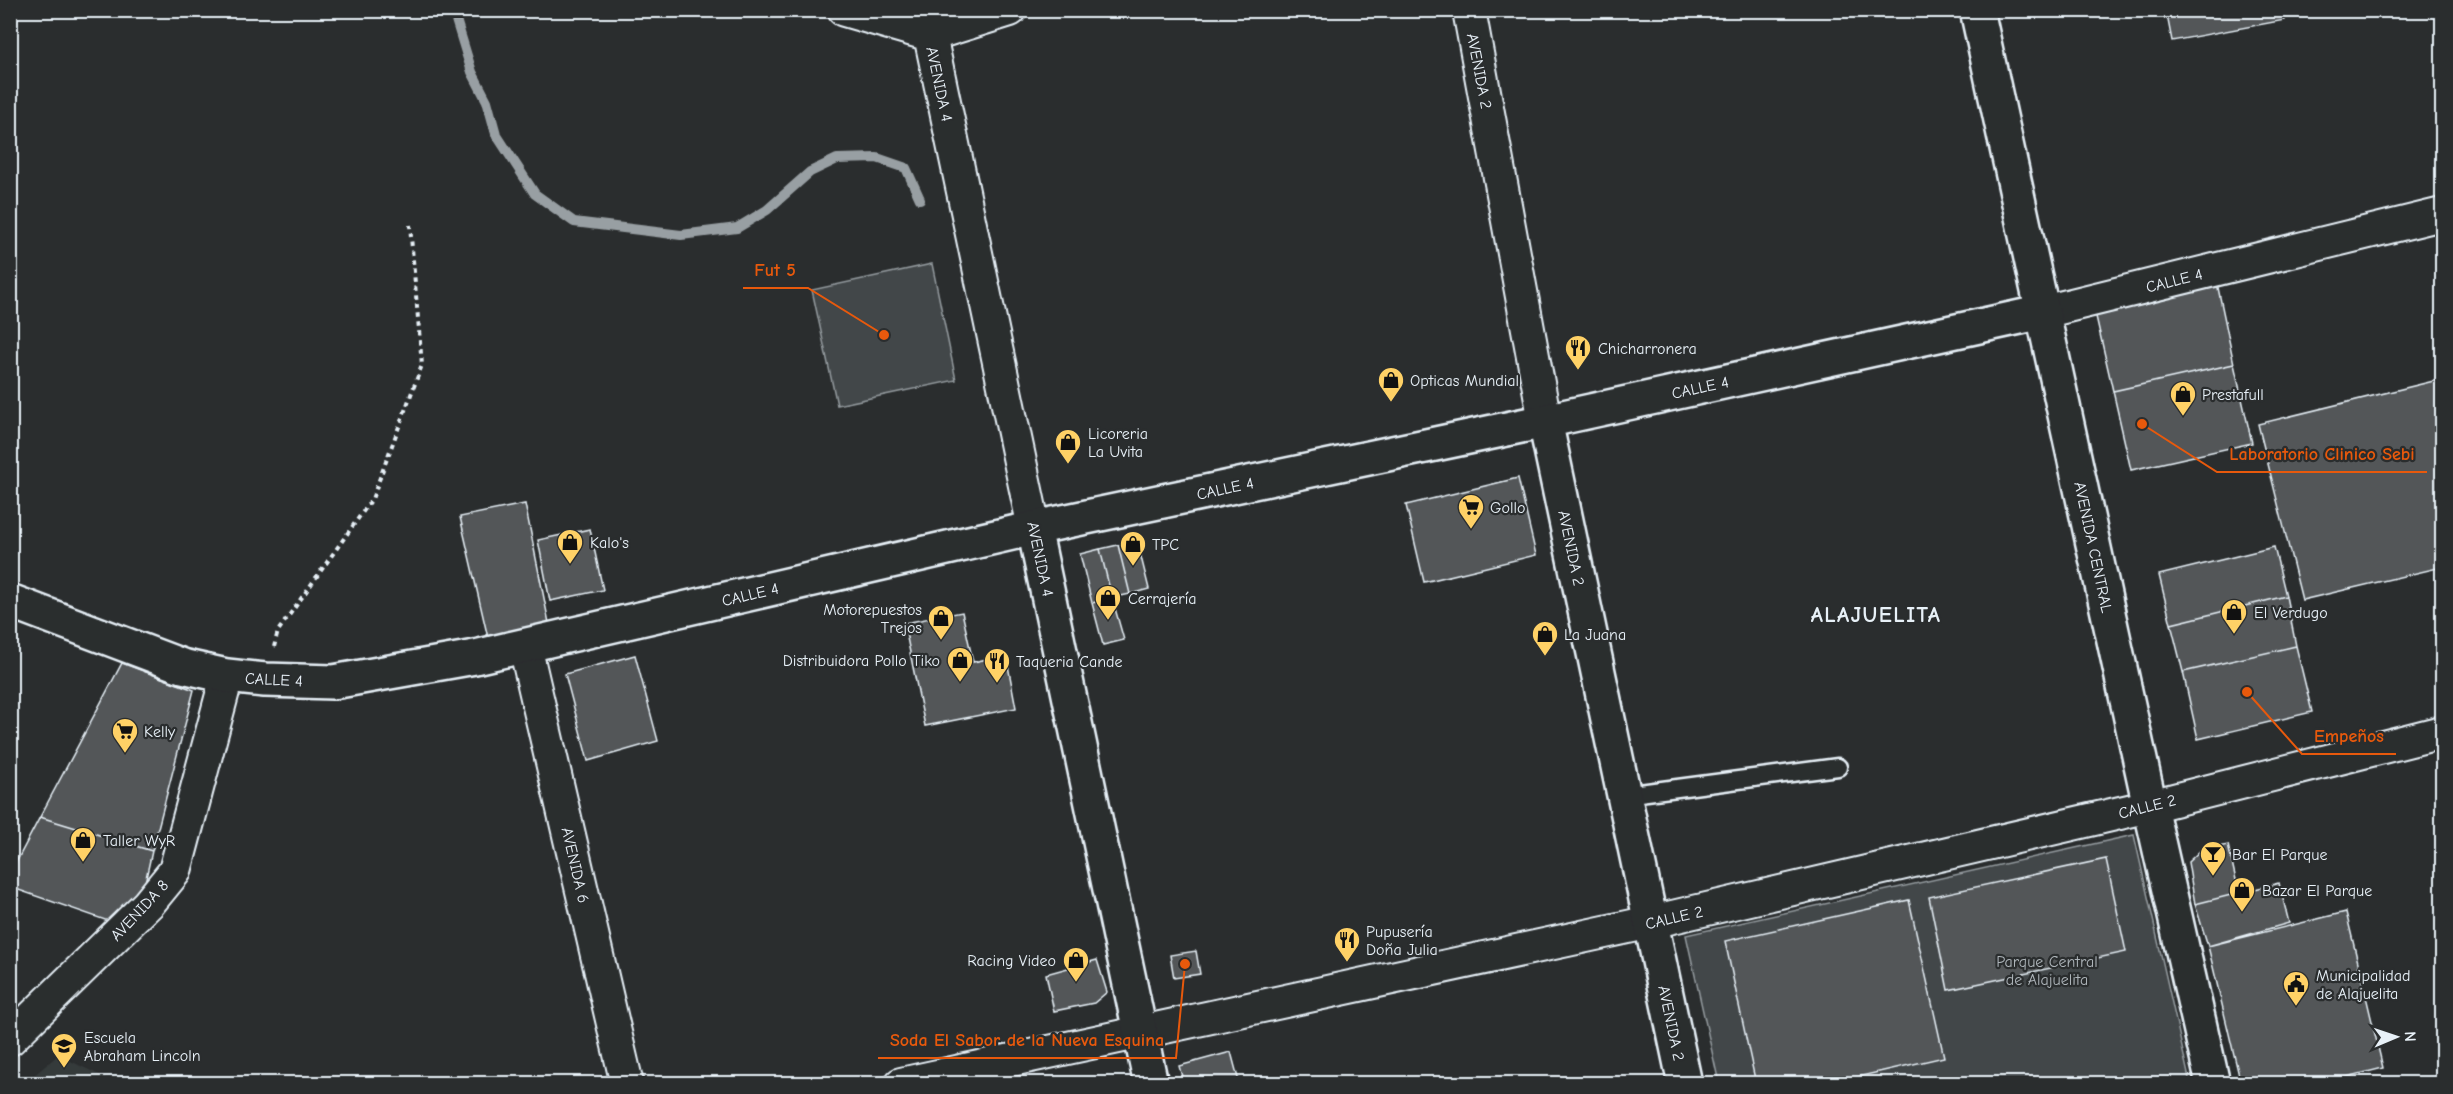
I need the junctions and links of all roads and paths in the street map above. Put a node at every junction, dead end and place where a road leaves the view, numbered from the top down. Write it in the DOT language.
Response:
graph roads {
  1 [pos="844,10"];
  2 [pos="1010,10"];
  3 [pos="1469,10"];
  4 [pos="1977,10"];
  5 [pos="930,35"];
  6 [pos="2442,214"];
  7 [pos="410,225"];
  8 [pos="2043,312"];
  9 [pos="1545,421"];
  10 [pos="1034,528"];
  11 [pos="10,602"];
  12 [pos="525,646"];
  13 [pos="227,676"];
  14 [pos="265,680"];
  15 [pos="2442,732"];
  16 [pos="1838,767"];
  17 [pos="1624,795"];
  18 [pos="2150,806"];
  19 [pos="1651,922"];
  20 [pos="1139,1031"];
  21 [pos="10,1039"];
  22 [pos="627,1083"];
  23 [pos="901,1083"];
  24 [pos="1151,1083"];
  25 [pos="1685,1083"];
  26 [pos="2213,1083"];
  1 -- 5 [label="street"];
  2 -- 5 [label="street"];
  3 -- 9 [label="street, AVENIDA 2"];
  4 -- 8 [label="street, AVENIDA CENTRAL"];
  5 -- 10 [label="street, AVENIDA 4"];
  6 -- 8 [label="street, CALLE 4"];
  7 -- 14 [label="path"];
  8 -- 9 [label="street, CALLE 4"];
  8 -- 18 [label="street, AVENIDA CENTRAL"];
  9 -- 10 [label="street, CALLE 4"];
  9 -- 17 [label="street, AVENIDA 2"];
  10 -- 12 [label="street, CALLE 4"];
  10 -- 20 [label="street, AVENIDA 4"];
  11 -- 13 [label="street, CALLE 4"];
  12 -- 14 [label="street, CALLE 4"];
  12 -- 22 [label="street, AVENIDA 6"];
  13 -- 14 [label="street, CALLE 4"];
  13 -- 21 [label="street, AVENIDA 8"];
  15 -- 18 [label="street, CALLE 2"];
  16 -- 17 [label="lane"];
  17 -- 19 [label="street, AVENIDA 2"];
  18 -- 19 [label="street, CALLE 2"];
  18 -- 26 [label="street, AVENIDA CENTRAL"];
  19 -- 20 [label="street, CALLE 2"];
  19 -- 25 [label="street, AVENIDA 2"];
  20 -- 23 [label="street, CALLE 2"];
  20 -- 24 [label="street, AVENIDA 4"];
}
